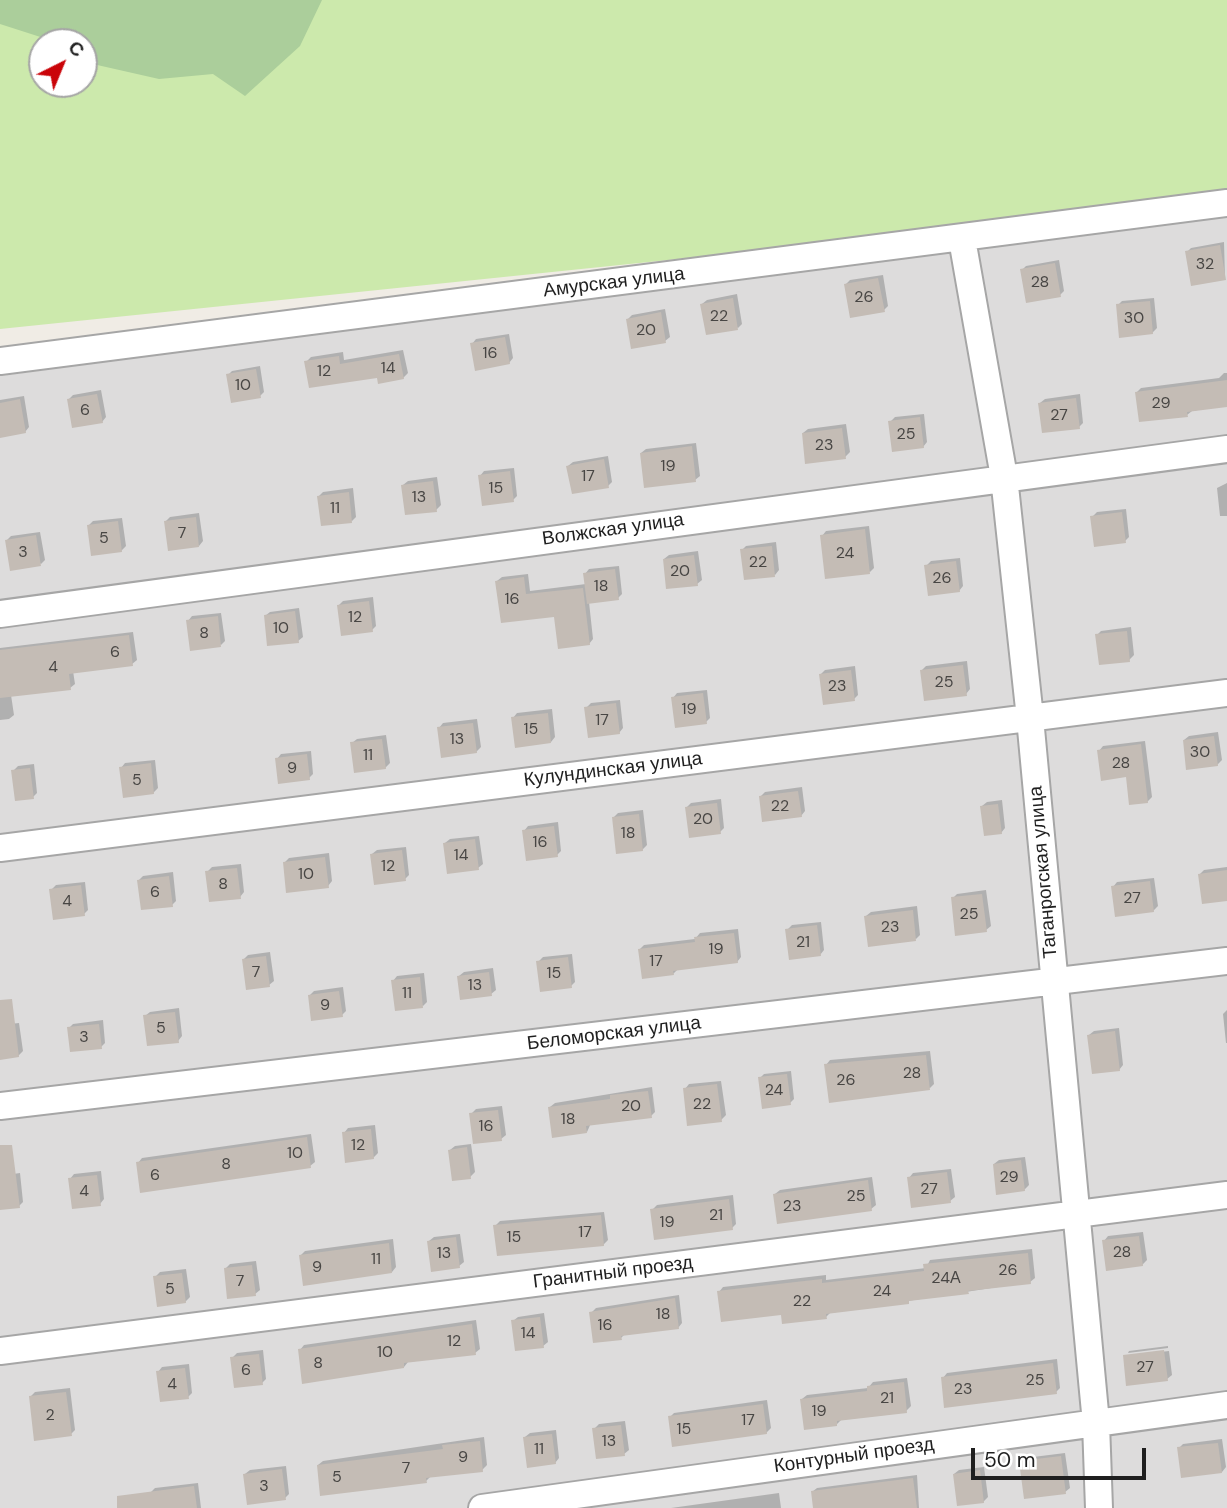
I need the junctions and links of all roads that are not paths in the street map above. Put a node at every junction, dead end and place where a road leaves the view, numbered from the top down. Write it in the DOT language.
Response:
graph roads {
  1 [pos="1227,203"];
  2 [pos="962,239"];
  3 [pos="0,361"];
  4 [pos="1227,449"];
  5 [pos="1004,477"];
  6 [pos="0,614"];
  7 [pos="1227,693"];
  8 [pos="1030,718"];
  9 [pos="0,848"];
  10 [pos="1227,961"];
  11 [pos="1054,982"];
  12 [pos="0,1106"];
  13 [pos="1227,1195"];
  14 [pos="1074,1214"];
  15 [pos="0,1351"];
  16 [pos="1227,1405"];
  17 [pos="1096,1423"];
  18 [pos="482,1508"];
  19 [pos="1099,1508"];
  1 -- 2 [label="street, Амурская улица"];
  2 -- 3 [label="street, Амурская улица"];
  2 -- 5 [label="street, Таганрогская улица"];
  4 -- 5 [label="street, Волжская улица"];
  5 -- 6 [label="street, Волжская улица"];
  5 -- 8 [label="street, Таганрогская улица"];
  7 -- 8 [label="street, Кулундинская улица"];
  8 -- 9 [label="street, Кулундинская улица"];
  8 -- 11 [label="street, Таганрогская улица"];
  10 -- 11 [label="street, Беломорская улица"];
  11 -- 12 [label="street, Беломорская улица"];
  11 -- 14 [label="street, Таганрогская улица"];
  13 -- 14 [label="street, Гранитный проезд"];
  14 -- 15 [label="street, Гранитный проезд"];
  14 -- 17 [label="street, Таганрогская улица"];
  16 -- 17 [label="street, Контурный проезд"];
  17 -- 18 [label="street, Контурный проезд"];
  17 -- 19 [label="street, Таганрогская улица"];
}
